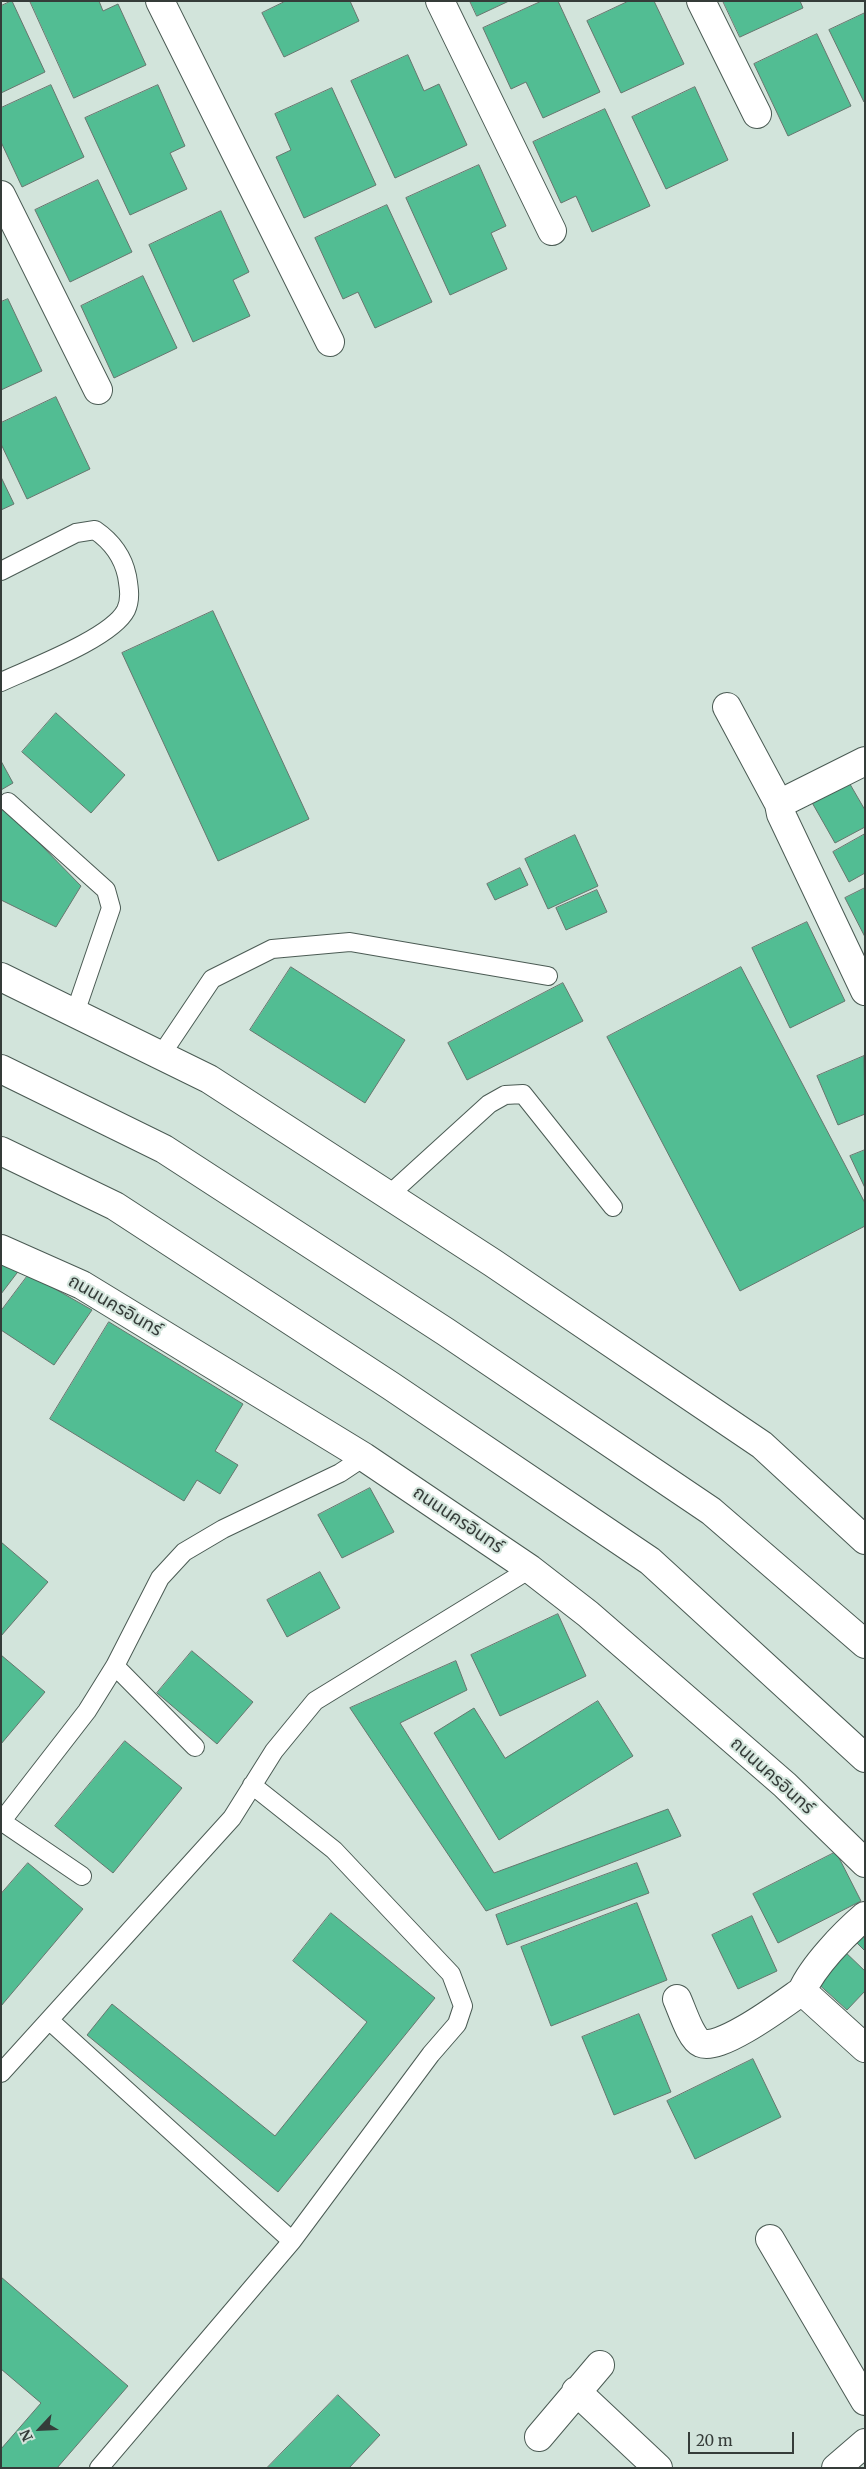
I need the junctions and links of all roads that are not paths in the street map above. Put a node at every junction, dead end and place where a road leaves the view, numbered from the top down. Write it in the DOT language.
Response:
graph roads {
  1 [pos="160,1"];
  2 [pos="440,1"];
  3 [pos="701,1"];
  4 [pos="757,114"];
  5 [pos="1,194"];
  6 [pos="552,231"];
  7 [pos="330,342"];
  8 [pos="98,390"];
  9 [pos="1,571"];
  10 [pos="1,682"];
  11 [pos="727,708"];
  12 [pos="865,761"];
  13 [pos="8,802"];
  14 [pos="779,804"];
  15 [pos="548,976"];
  16 [pos="1,977"];
  17 [pos="865,991"];
  18 [pos="75,1013"];
  19 [pos="161,1055"];
  20 [pos="1,1069"];
  21 [pos="1,1151"];
  22 [pos="388,1195"];
  23 [pos="613,1207"];
  24 [pos="1,1248"];
  25 [pos="364,1457"];
  26 [pos="865,1540"];
  27 [pos="530,1569"];
  28 [pos="865,1644"];
  29 [pos="115,1666"];
  30 [pos="195,1747"];
  31 [pos="865,1758"];
  32 [pos="252,1785"];
  33 [pos="1,1822"];
  34 [pos="865,1863"];
  35 [pos="82,1876"];
  36 [pos="865,1916"];
  37 [pos="802,1991"];
  38 [pos="678,1999"];
  39 [pos="49,2020"];
  40 [pos="865,2048"];
  41 [pos="1,2073"];
  42 [pos="770,2239"];
  43 [pos="292,2241"];
  44 [pos="600,2365"];
  45 [pos="576,2391"];
  46 [pos="865,2401"];
  47 [pos="539,2437"];
  48 [pos="865,2443"];
  49 [pos="99,2468"];
  50 [pos="658,2468"];
  51 [pos="836,2468"];
  1 -- 7 [label="main road"];
  2 -- 6 [label="main road"];
  3 -- 4 [label="main road"];
  5 -- 8 [label="main road"];
  9 -- 10 [label="lane"];
  11 -- 14 [label="main road"];
  12 -- 14 [label="main road"];
  13 -- 18 [label="lane"];
  14 -- 17 [label="main road"];
  15 -- 19 [label="lane"];
  16 -- 18 [label="main road"];
  18 -- 19 [label="main road"];
  19 -- 22 [label="main road"];
  20 -- 28 [label="main road"];
  21 -- 31 [label="main road"];
  22 -- 23 [label="lane"];
  22 -- 26 [label="main road"];
  24 -- 25 [label="main road, ถนนนครอินทร์"];
  25 -- 27 [label="main road, ถนนนครอินทร์"];
  25 -- 29 [label="lane"];
  27 -- 32 [label="lane"];
  27 -- 34 [label="main road, ถนนนครอินทร์"];
  29 -- 30 [label="lane"];
  29 -- 33 [label="lane"];
  32 -- 39 [label="lane"];
  32 -- 43 [label="lane"];
  33 -- 35 [label="lane"];
  36 -- 37 [label="main road"];
  37 -- 38 [label="main road"];
  37 -- 40 [label="main road"];
  39 -- 41 [label="lane"];
  39 -- 43 [label="lane"];
  42 -- 46 [label="main road"];
  43 -- 49 [label="lane"];
  44 -- 45 [label="main road"];
  45 -- 47 [label="main road"];
  45 -- 50 [label="main road"];
  48 -- 51 [label="main road"];
}
